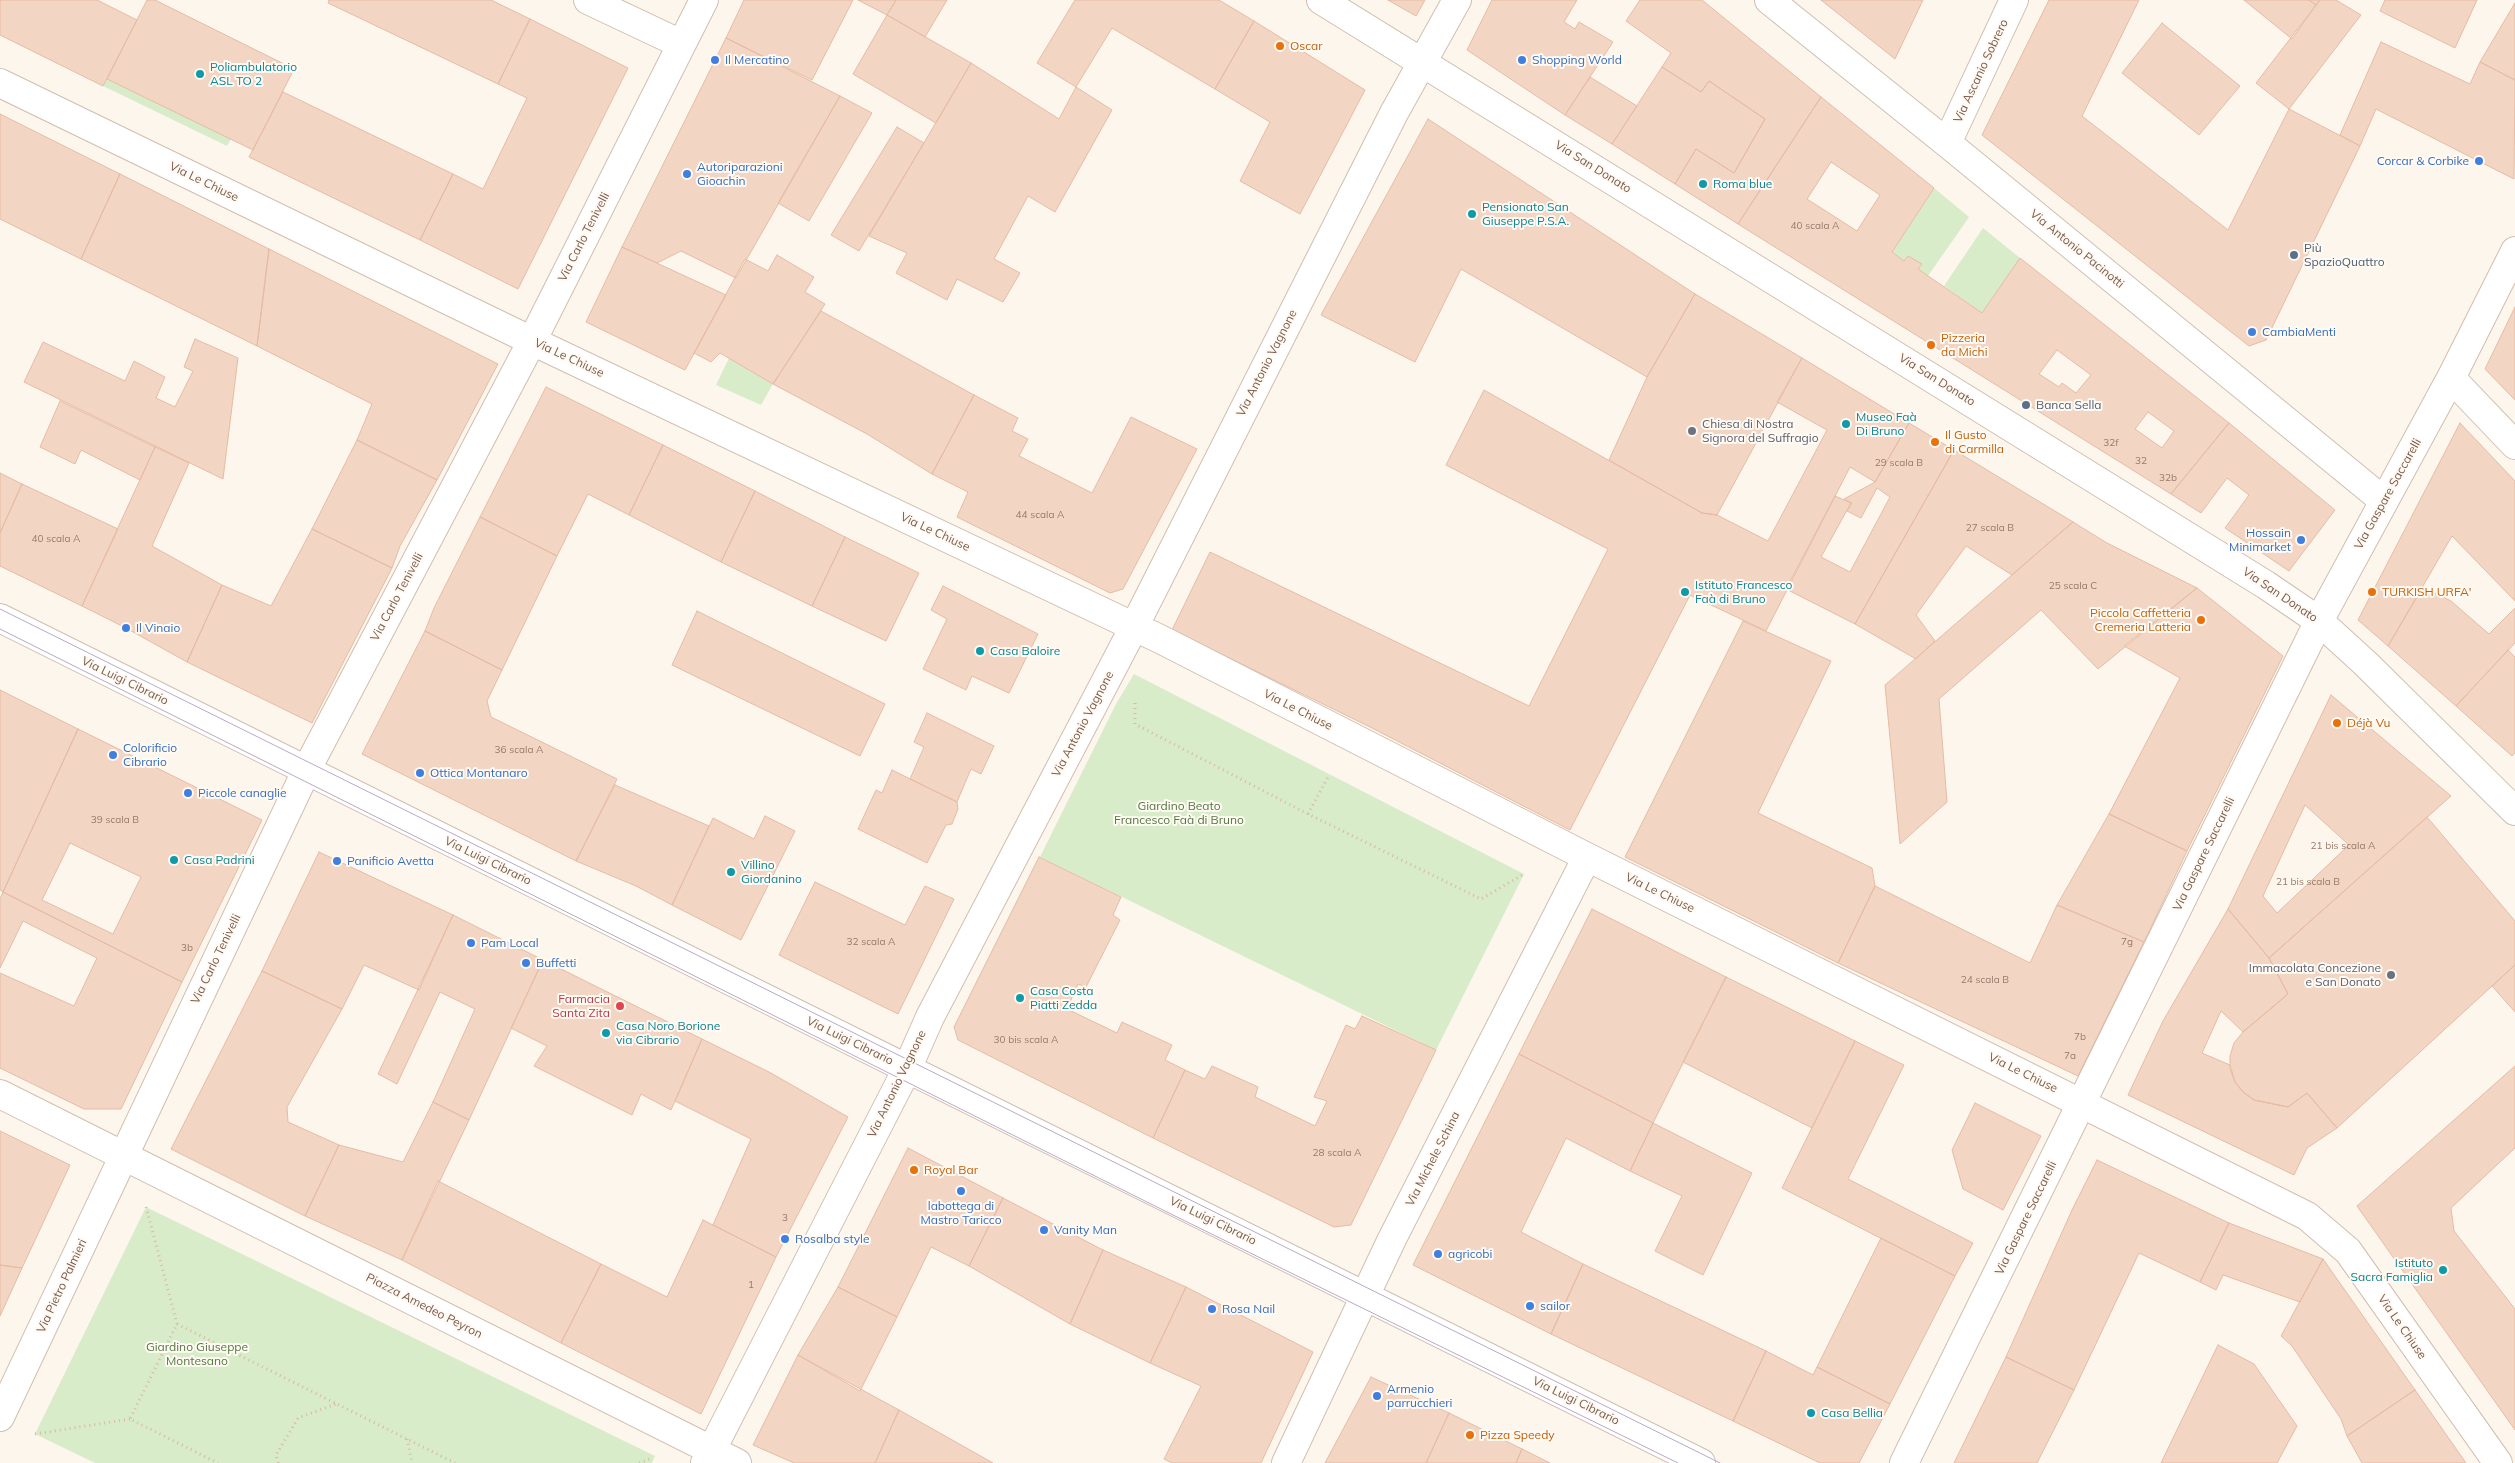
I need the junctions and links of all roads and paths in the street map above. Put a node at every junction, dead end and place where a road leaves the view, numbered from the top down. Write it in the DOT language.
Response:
graph roads {
  1 [pos="588,0"];
  2 [pos="704,0"];
  3 [pos="1321,0"];
  4 [pos="1457,0"];
  5 [pos="1769,0"];
  6 [pos="2014,0"];
  7 [pos="681,44"];
  8 [pos="1422,63"];
  9 [pos="0,83"];
  10 [pos="1947,143"];
  11 [pos="2515,251"];
  12 [pos="532,340"];
  13 [pos="2451,378"];
  14 [pos="2515,445"];
  15 [pos="2384,501"];
  16 [pos="0,618"];
  17 [pos="2319,621"];
  18 [pos="1134,627"];
  19 [pos="1134,694"];
  20 [pos="306,771"];
  21 [pos="1329,775"];
  22 [pos="2515,811"];
  23 [pos="1308,814"];
  24 [pos="1587,857"];
  25 [pos="1524,874"];
  26 [pos="907,1069"];
  27 [pos="0,1094"];
  28 [pos="2083,1103"];
  29 [pos="123,1154"];
  30 [pos="146,1207"];
  31 [pos="1364,1296"];
  32 [pos="177,1324"];
  33 [pos="336,1404"];
  34 [pos="0,1417"];
  35 [pos="130,1419"];
  36 [pos="35,1434"];
  37 [pos="407,1439"];
  38 [pos="708,1456"];
  39 [pos="218,1463"];
  40 [pos="278,1463"];
  41 [pos="412,1463"];
  42 [pos="455,1463"];
  43 [pos="737,1463"];
  44 [pos="1286,1463"];
  45 [pos="1701,1463"];
  46 [pos="1904,1463"];
  47 [pos="2498,1463"];
  1 -- 7 [label="street"];
  2 -- 7 [label="street, Via Carlo Tenivelli"];
  3 -- 8 [label="street, Via San Donato"];
  4 -- 8 [label="street, Via Antonio Vagnone"];
  5 -- 10 [label="street, Via Antonio Pacinotti"];
  6 -- 10 [label="street, Via Ascanio Sobrero"];
  7 -- 12 [label="street, Via Carlo Tenivelli"];
  8 -- 17 [label="street, Via San Donato"];
  8 -- 18 [label="street, Via Antonio Vagnone"];
  9 -- 12 [label="street, Via Le Chiuse"];
  10 -- 15 [label="street, Via Antonio Pacinotti"];
  11 -- 13 [label="street, Via Gaspare Saccarelli"];
  12 -- 18 [label="street, Via Le Chiuse"];
  12 -- 20 [label="street, Via Carlo Tenivelli"];
  13 -- 14 [label="street"];
  13 -- 15 [label="street, Via Gaspare Saccarelli"];
  15 -- 17 [label="street, Via Gaspare Saccarelli"];
  16 -- 20 [label="street, Via Luigi Cibrario"];
  17 -- 22 [label="street, Via San Donato"];
  17 -- 28 [label="street, Via Gaspare Saccarelli"];
  18 -- 24 [label="street, Via Le Chiuse"];
  18 -- 26 [label="street, Via Antonio Vagnone"];
  19 -- 23 [label="path"];
  20 -- 26 [label="street, Via Luigi Cibrario"];
  20 -- 29 [label="street, Via Carlo Tenivelli"];
  21 -- 23 [label="path"];
  23 -- 25 [label="path"];
  24 -- 28 [label="street, Via Le Chiuse"];
  24 -- 31 [label="street, Via Michele Schina"];
  26 -- 31 [label="street, Via Luigi Cibrario"];
  26 -- 38 [label="street, Via Antonio Vagnone"];
  27 -- 29 [label="street, Piazza Amedeo Peyron"];
  28 -- 46 [label="street, Via Gaspare Saccarelli"];
  28 -- 47 [label="street, Via Le Chiuse"];
  29 -- 34 [label="street, Via Pietro Palmieri"];
  29 -- 38 [label="street, Piazza Amedeo Peyron"];
  30 -- 32 [label="path"];
  31 -- 44 [label="street, Via Michele Schina"];
  31 -- 45 [label="street, Via Luigi Cibrario"];
  32 -- 33 [label="path"];
  32 -- 35 [label="path"];
  33 -- 37 [label="path"];
  33 -- 40 [label="path"];
  35 -- 36 [label="path"];
  35 -- 39 [label="path"];
  37 -- 41 [label="path"];
  37 -- 42 [label="path"];
  38 -- 43 [label="street, Piazza Amedeo Peyron"];
}
